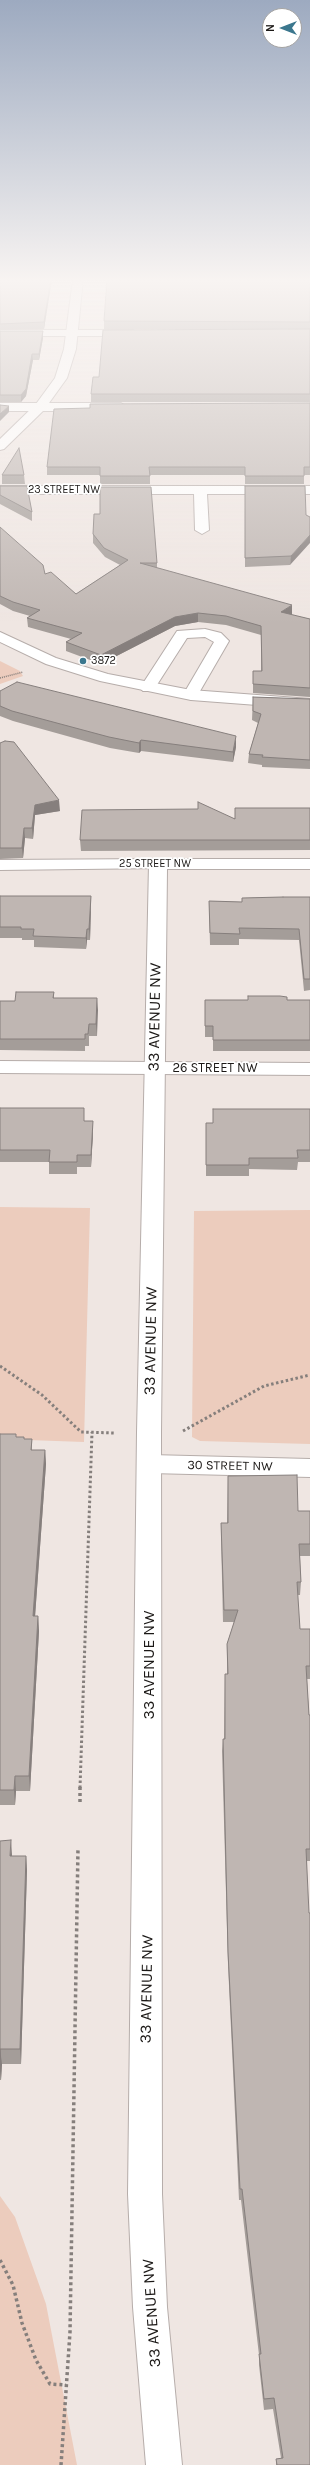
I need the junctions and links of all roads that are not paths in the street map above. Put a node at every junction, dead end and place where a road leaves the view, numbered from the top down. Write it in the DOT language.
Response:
graph roads {
  1 [pos="51,394"];
  2 [pos="0,407"];
  3 [pos="40,407"];
  4 [pos="136,407"];
  5 [pos="0,446"];
  6 [pos="0,490"];
  7 [pos="310,490"];
  8 [pos="200,491"];
  9 [pos="202,530"];
  10 [pos="0,636"];
  11 [pos="148,688"];
  12 [pos="191,695"];
  13 [pos="310,704"];
  14 [pos="0,864"];
  15 [pos="158,864"];
  16 [pos="310,864"];
  17 [pos="0,1067"];
  18 [pos="155,1068"];
  19 [pos="310,1068"];
  20 [pos="150,1464"];
  21 [pos="310,1468"];
  22 [pos="164,2465"];
  1 -- 3 [label="street"];
  2 -- 3 [label="street"];
  3 -- 4 [label="street"];
  3 -- 5 [label="street"];
  6 -- 8 [label="street, 23 STREET NW"];
  7 -- 8 [label="street, 23 STREET NW"];
  8 -- 9 [label="street"];
  10 -- 11 [label="street"];
  11 -- 12 [label="street"];
  11 -- 12 [label="street"];
  12 -- 13 [label="street"];
  14 -- 15 [label="street, 25 STREET NW"];
  15 -- 16 [label="street, 25 STREET NW"];
  15 -- 18 [label="street, 33 AVENUE NW"];
  17 -- 18 [label="street, 26 STREET NW"];
  18 -- 19 [label="street, 26 STREET NW"];
  18 -- 20 [label="street, 33 AVENUE NW"];
  20 -- 21 [label="street, 30 STREET NW"];
  20 -- 22 [label="street, 33 AVENUE NW"];
}
